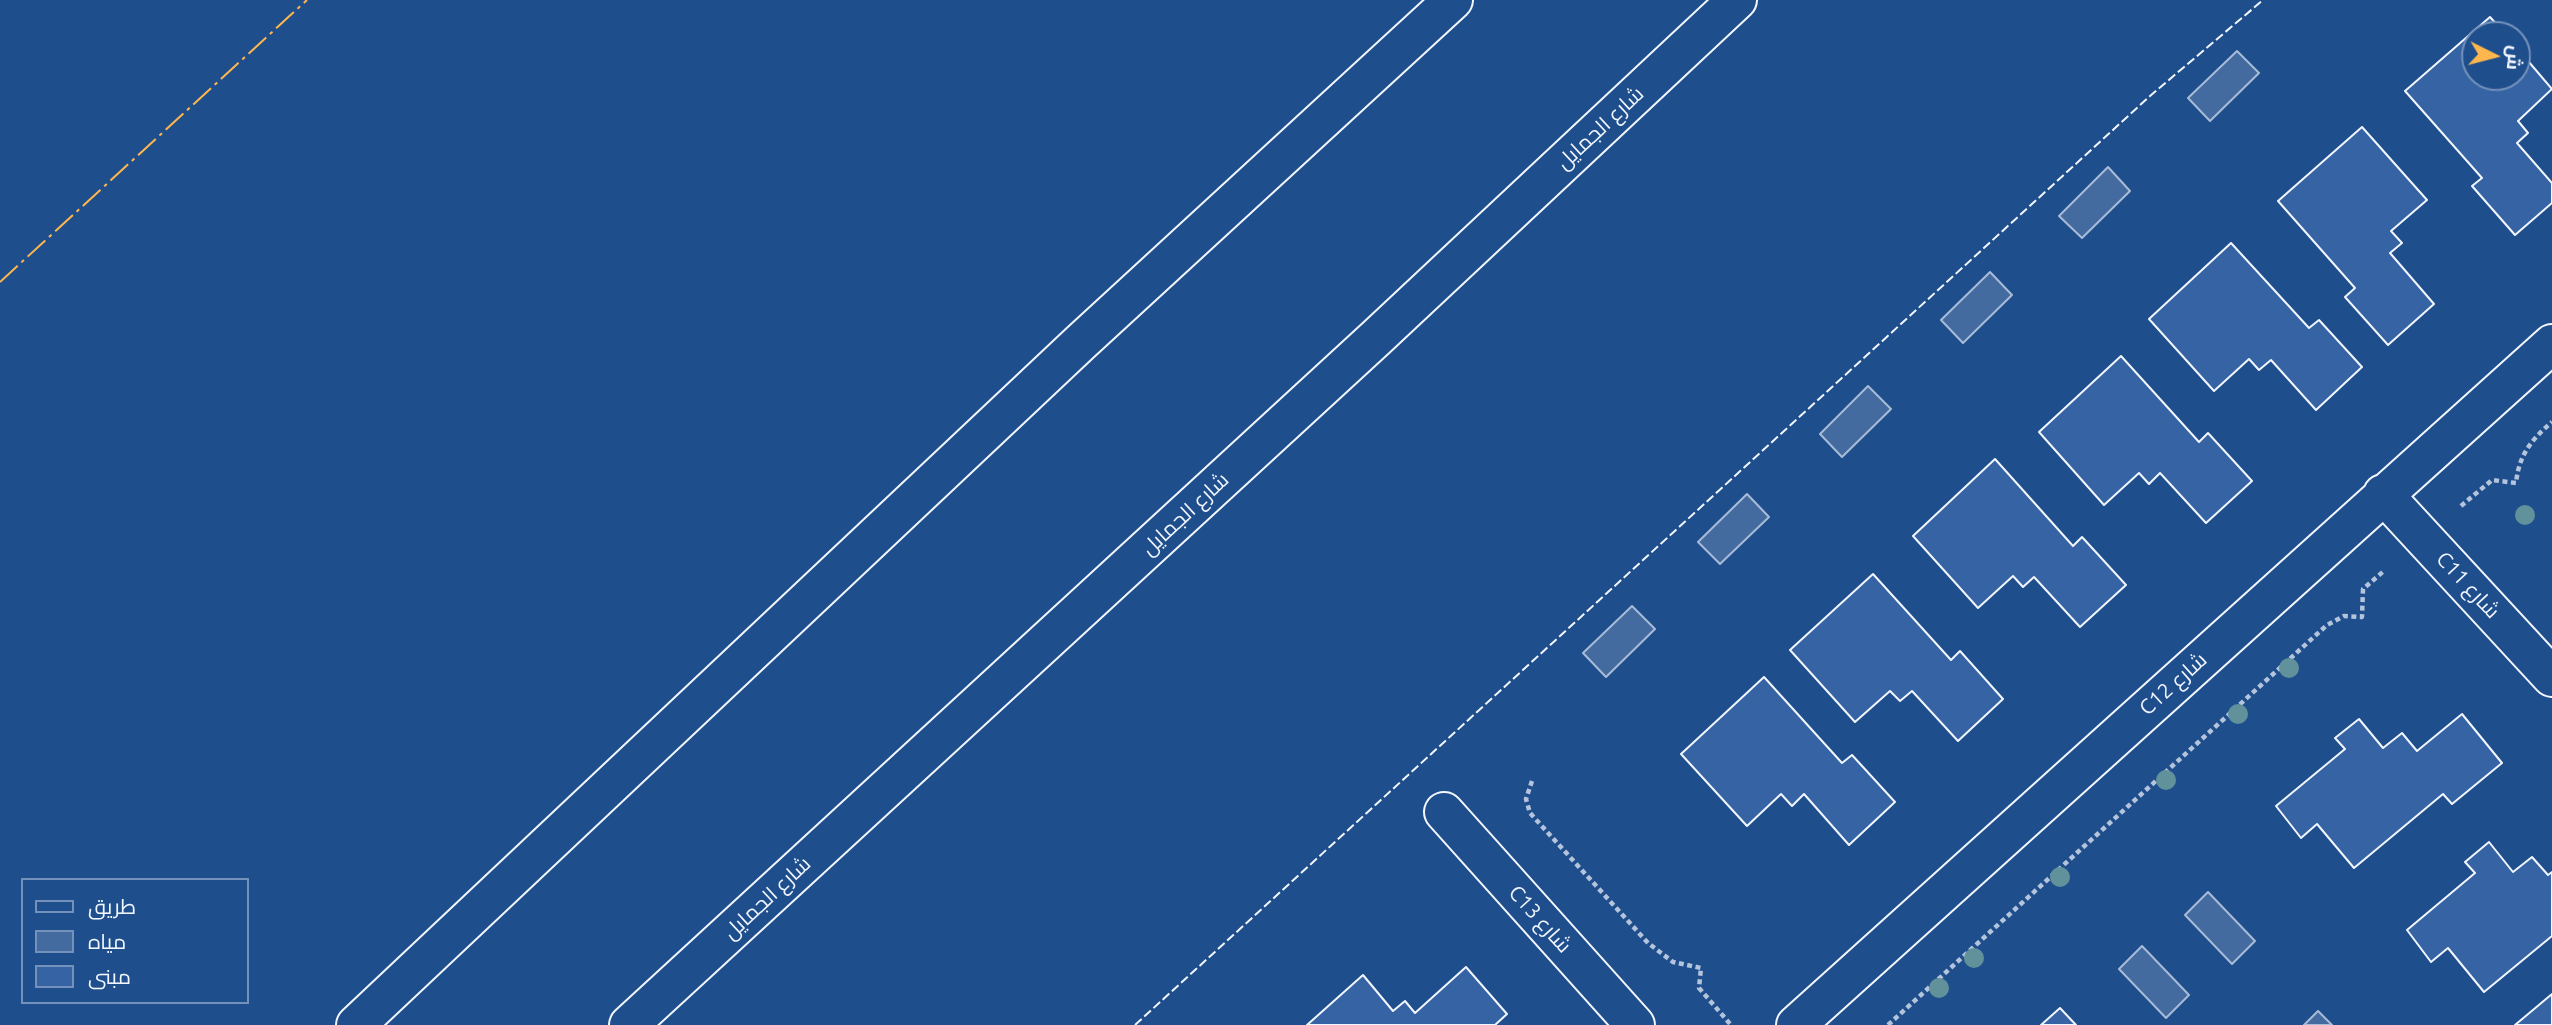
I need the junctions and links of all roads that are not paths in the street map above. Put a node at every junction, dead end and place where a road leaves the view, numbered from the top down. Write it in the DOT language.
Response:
graph roads {
  1 [pos="1453,0"];
  2 [pos="1737,0"];
  3 [pos="2552,344"];
  4 [pos="2383,494"];
  5 [pos="2552,677"];
  6 [pos="1444,813"];
  7 [pos="356,1025"];
  8 [pos="629,1025"];
  9 [pos="1635,1025"];
  10 [pos="1796,1025"];
  1 -- 7 [label="main road"];
  2 -- 8 [label="main road, شارع الجمايل"];
  3 -- 4 [label="main road, C12 شارع"];
  4 -- 5 [label="main road, C11 شارع"];
  4 -- 10 [label="main road, C12 شارع"];
  6 -- 9 [label="main road, C13 شارع"];
}
